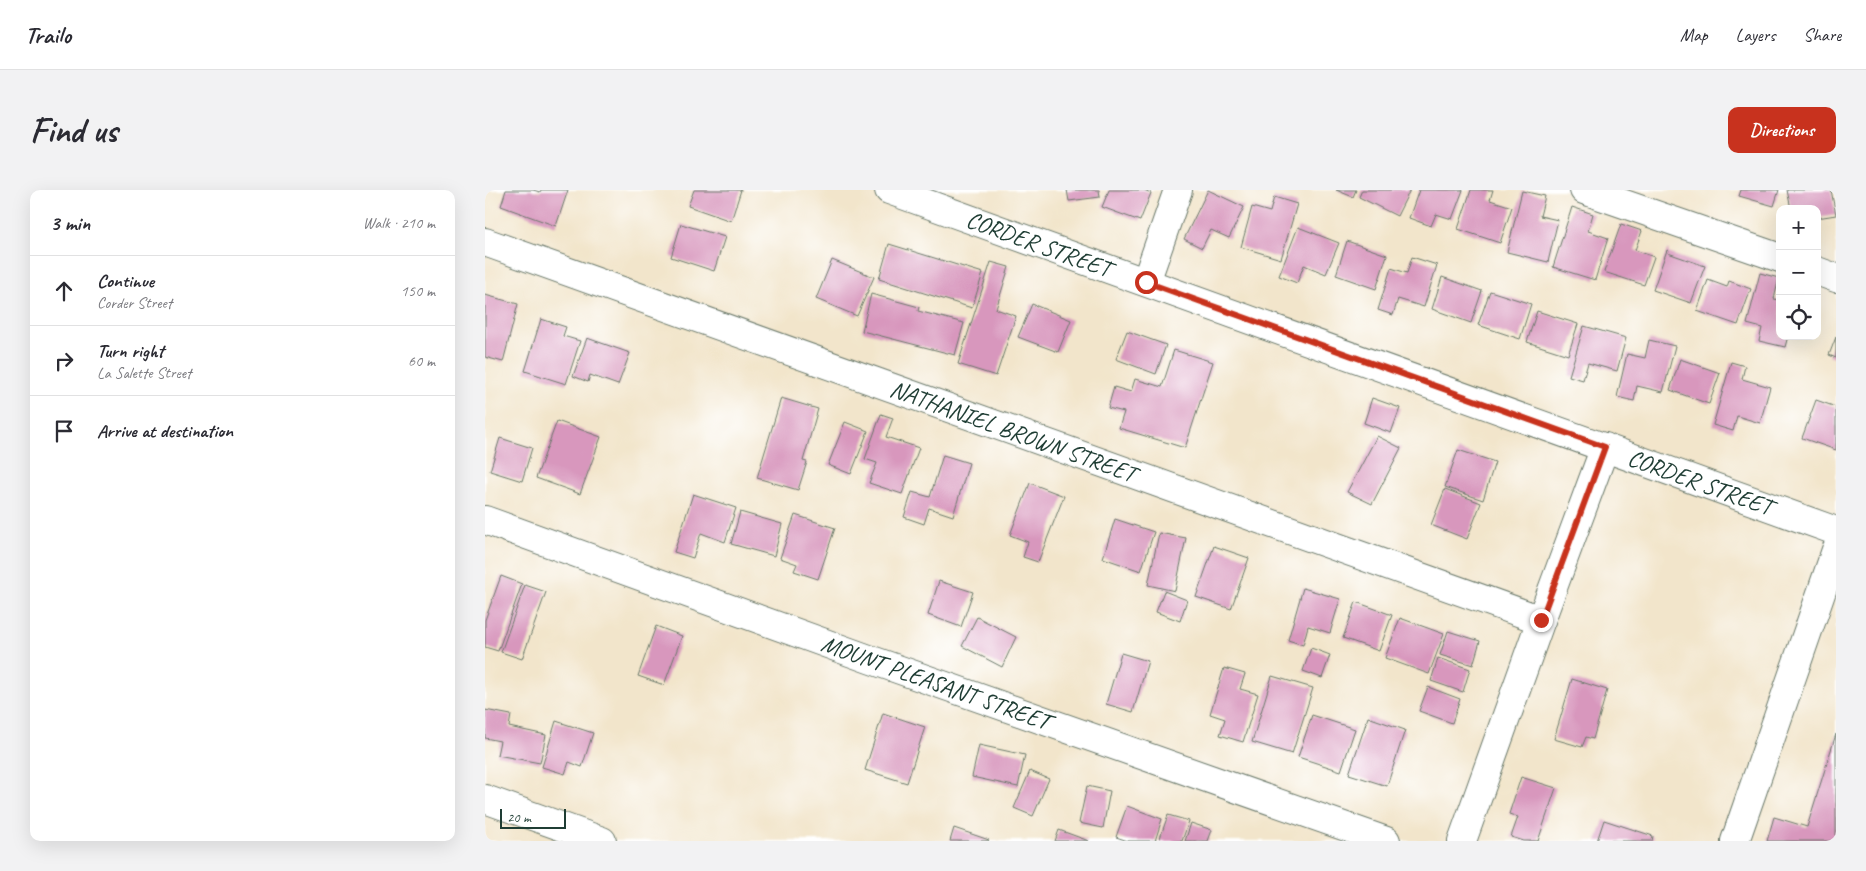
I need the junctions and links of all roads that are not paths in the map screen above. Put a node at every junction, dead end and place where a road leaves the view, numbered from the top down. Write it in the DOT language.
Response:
graph roads {
  1 [pos="889,190"];
  2 [pos="1178,190"];
  3 [pos="1584,190"];
  4 [pos="485,242"];
  5 [pos="1776,257"];
  6 [pos="1821,272"];
  7 [pos="1836,278"];
  8 [pos="1146,282"];
  9 [pos="1605,447"];
  10 [pos="485,520"];
  11 [pos="1836,532"];
  12 [pos="1836,550"];
  13 [pos="1829,599"];
  14 [pos="1541,620"];
  15 [pos="485,799"];
  16 [pos="602,841"];
  17 [pos="1386,841"];
  18 [pos="1463,841"];
  19 [pos="1735,841"];
  1 -- 8 [label="street, CORDER STREET"];
  2 -- 8 [label="street"];
  3 -- 5 [label="street"];
  4 -- 14 [label="street, NATHANIEL BROWN STREET"];
  6 -- 7 [label="street"];
  8 -- 9 [label="street, CORDER STREET"];
  9 -- 11 [label="street, CORDER STREET"];
  9 -- 14 [label="street"];
  10 -- 17 [label="street, MOUNT PLEASANT STREET"];
  12 -- 13 [label="street"];
  13 -- 19 [label="street"];
  14 -- 18 [label="street"];
  15 -- 16 [label="street"];
}
